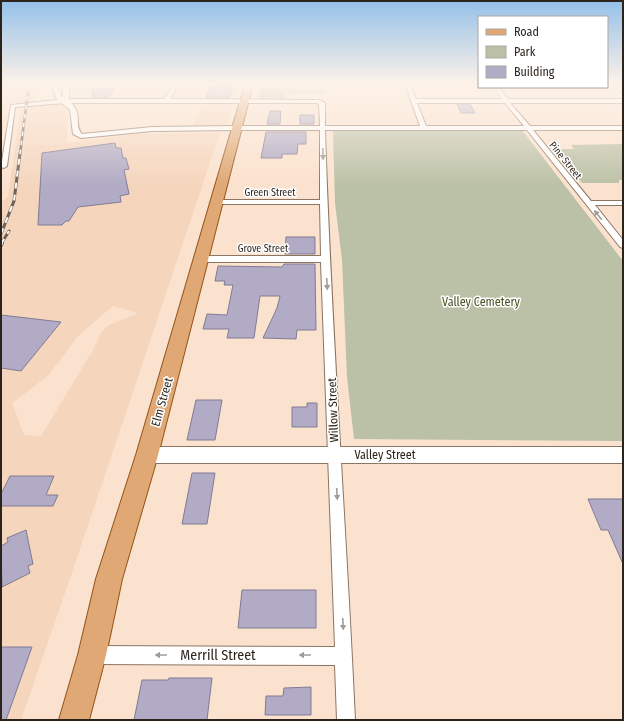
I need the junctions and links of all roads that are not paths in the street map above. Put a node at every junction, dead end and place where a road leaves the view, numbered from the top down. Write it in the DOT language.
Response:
graph roads {
  1 [pos="11,118"];
  2 [pos="75,118"];
  3 [pos="239,118"];
  4 [pos="322,118"];
  5 [pos="420,118"];
  6 [pos="520,118"];
  7 [pos="236,128"];
  8 [pos="322,128"];
  9 [pos="424,128"];
  10 [pos="528,128"];
  11 [pos="623,128"];
  12 [pos="4,166"];
  13 [pos="216,202"];
  14 [pos="324,202"];
  15 [pos="588,203"];
  16 [pos="623,204"];
  17 [pos="623,246"];
  18 [pos="201,259"];
  19 [pos="326,259"];
  20 [pos="147,455"];
  21 [pos="335,455"];
  22 [pos="623,456"];
  23 [pos="92,655"];
  24 [pos="344,656"];
  25 [pos="74,720"];
  26 [pos="346,720"];
  1 -- 12 [label="street"];
  2 -- 7 [label="street"];
  3 -- 7 [label="main road, Elm Street"];
  4 -- 8 [label="street, Willow Street"];
  5 -- 9 [label="street"];
  6 -- 10 [label="street, Pine Street"];
  7 -- 8 [label="street"];
  7 -- 13 [label="main road, Elm Street"];
  8 -- 9 [label="street"];
  8 -- 14 [label="street, Willow Street, one-way"];
  9 -- 10 [label="street"];
  10 -- 11 [label="street"];
  10 -- 15 [label="street, Pine Street"];
  13 -- 14 [label="street, Green Street"];
  13 -- 18 [label="main road, Elm Street"];
  14 -- 19 [label="street, Willow Street"];
  15 -- 16 [label="street"];
  17 -- 15 [label="street, Pine Street, one-way"];
  18 -- 19 [label="street, Grove Street"];
  18 -- 20 [label="main road, Elm Street"];
  19 -- 21 [label="street, Willow Street, one-way"];
  20 -- 21 [label="main road, Valley Street"];
  20 -- 23 [label="main road, Elm Street"];
  21 -- 22 [label="main road, Valley Street"];
  21 -- 24 [label="street, Willow Street, one-way"];
  24 -- 23 [label="street, Merrill Street, one-way"];
  23 -- 25 [label="main road, Elm Street"];
  24 -- 26 [label="street, Willow Street"];
}
